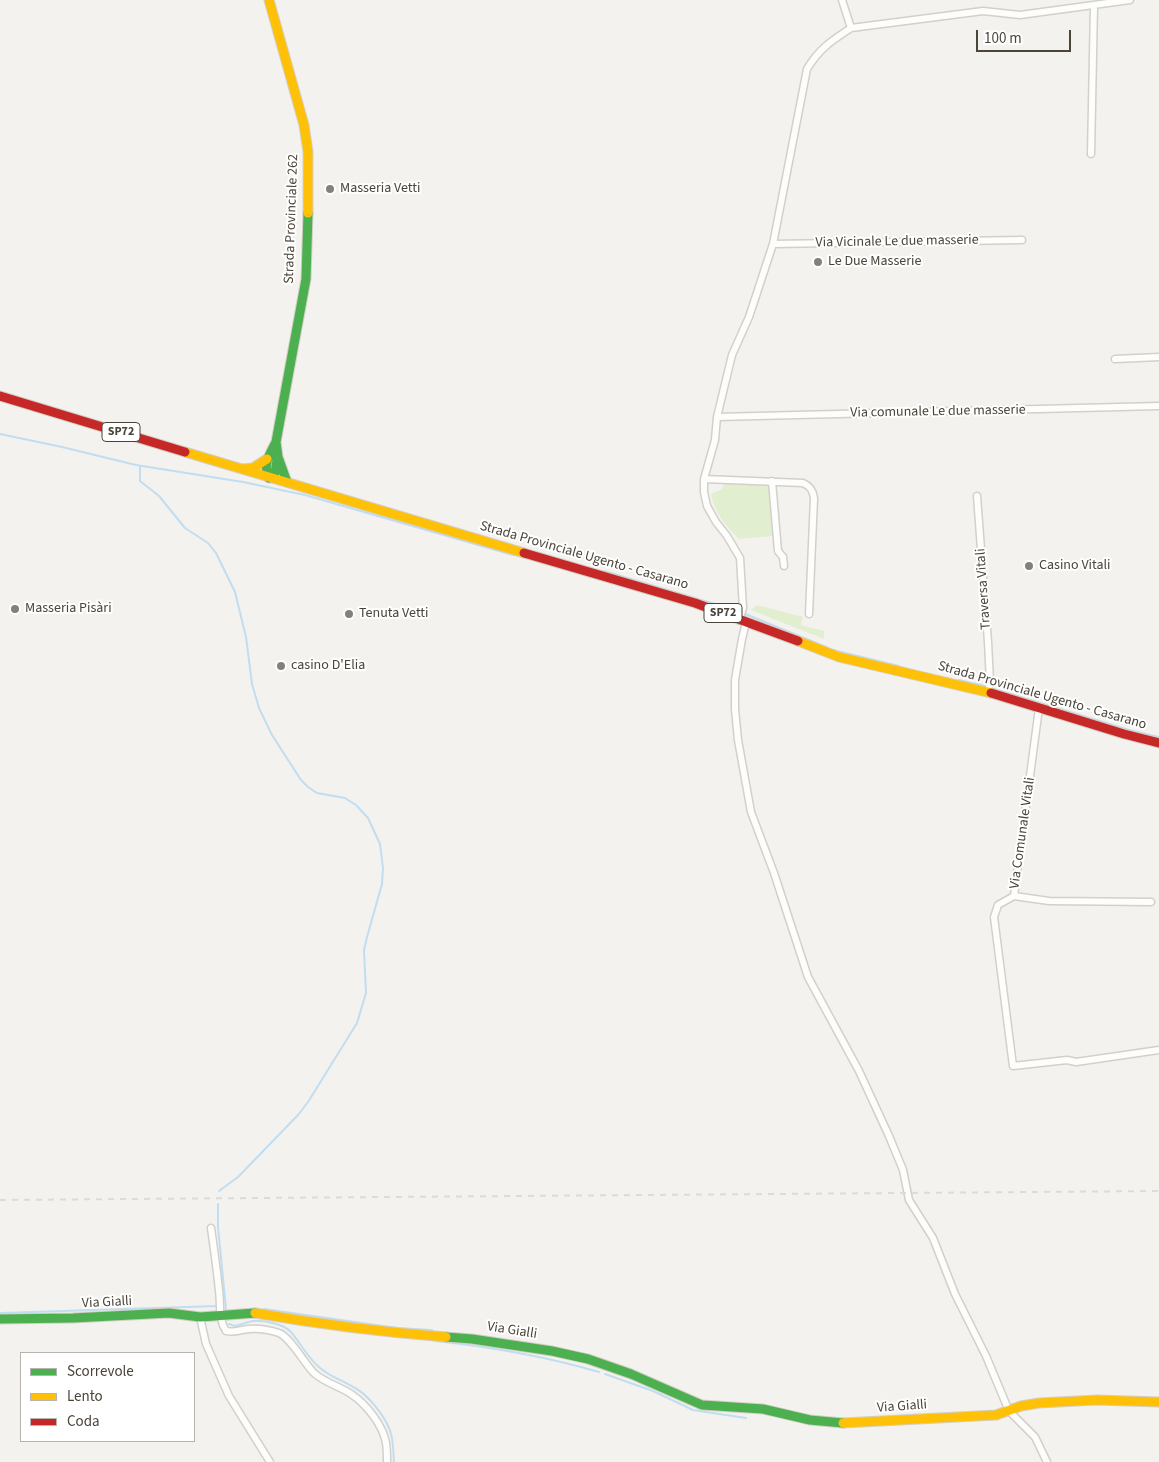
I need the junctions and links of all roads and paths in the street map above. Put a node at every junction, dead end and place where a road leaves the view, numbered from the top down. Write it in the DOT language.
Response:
graph roads {
  1 [pos="269,0"];
  2 [pos="842,0"];
  3 [pos="1130,0"];
  4 [pos="1094,6"];
  5 [pos="851,28"];
  6 [pos="1091,154"];
  7 [pos="1022,240"];
  8 [pos="773,244"];
  9 [pos="1159,357"];
  10 [pos="1115,359"];
  11 [pos="0,396"];
  12 [pos="1159,406"];
  13 [pos="717,417"];
  14 [pos="276,442"];
  15 [pos="278,457"];
  16 [pos="267,459"];
  17 [pos="241,469"];
  18 [pos="269,478"];
  19 [pos="704,479"];
  20 [pos="772,481"];
  21 [pos="287,482"];
  22 [pos="977,496"];
  23 [pos="784,566"];
  24 [pos="809,614"];
  25 [pos="743,620"];
  26 [pos="988,692"];
  27 [pos="1039,708"];
  28 [pos="1159,743"];
  29 [pos="1014,896"];
  30 [pos="1151,902"];
  31 [pos="1159,1050"];
  32 [pos="211,1228"];
  33 [pos="220,1313"];
  34 [pos="200,1317"];
  35 [pos="0,1319"];
  36 [pos="1159,1402"];
  37 [pos="1009,1411"];
  38 [pos="270,1462"];
  39 [pos="387,1462"];
  40 [pos="1047,1462"];
  1 -- 14 [label="street, Strada Provinciale 262"];
  2 -- 5 [label="street"];
  3 -- 4 [label="street"];
  4 -- 5 [label="street"];
  4 -- 6 [label="street"];
  5 -- 8 [label="street"];
  7 -- 8 [label="street, Via Vicinale Le due masserie"];
  8 -- 13 [label="street"];
  9 -- 10 [label="street"];
  11 -- 17 [label="street, Strada Provinciale Ugento - Casarano / SP72"];
  12 -- 13 [label="street, Via comunale Le due masserie"];
  13 -- 19 [label="street"];
  14 -- 15 [label="street"];
  14 -- 16 [label="street"];
  15 -- 18 [label="street"];
  15 -- 21 [label="street"];
  16 -- 17 [label="street"];
  16 -- 18 [label="street"];
  17 -- 18 [label="street, Strada Provinciale Ugento - Casarano / SP72"];
  18 -- 21 [label="street, Strada Provinciale Ugento - Casarano / SP72"];
  19 -- 20 [label="street"];
  19 -- 25 [label="street"];
  20 -- 23 [label="street"];
  20 -- 24 [label="street"];
  21 -- 25 [label="street, Strada Provinciale Ugento - Casarano / SP72"];
  22 -- 26 [label="street, Traversa Vitali"];
  25 -- 26 [label="street, Strada Provinciale Ugento - Casarano / SP72"];
  25 -- 37 [label="street"];
  26 -- 27 [label="street, Strada Provinciale Ugento - Casarano / SP72"];
  27 -- 28 [label="street, Strada Provinciale Ugento - Casarano / SP72"];
  27 -- 29 [label="street, Via Comunale Vitali"];
  29 -- 30 [label="street"];
  29 -- 31 [label="street, Via Comunale Vitali"];
  32 -- 33 [label="street"];
  33 -- 34 [label="street, Via Gialli"];
  33 -- 37 [label="street, Via Gialli"];
  33 -- 39 [label="street"];
  34 -- 35 [label="street, Via Gialli"];
  34 -- 38 [label="street"];
  36 -- 37 [label="street, Via Gialli"];
  37 -- 40 [label="street"];
}
